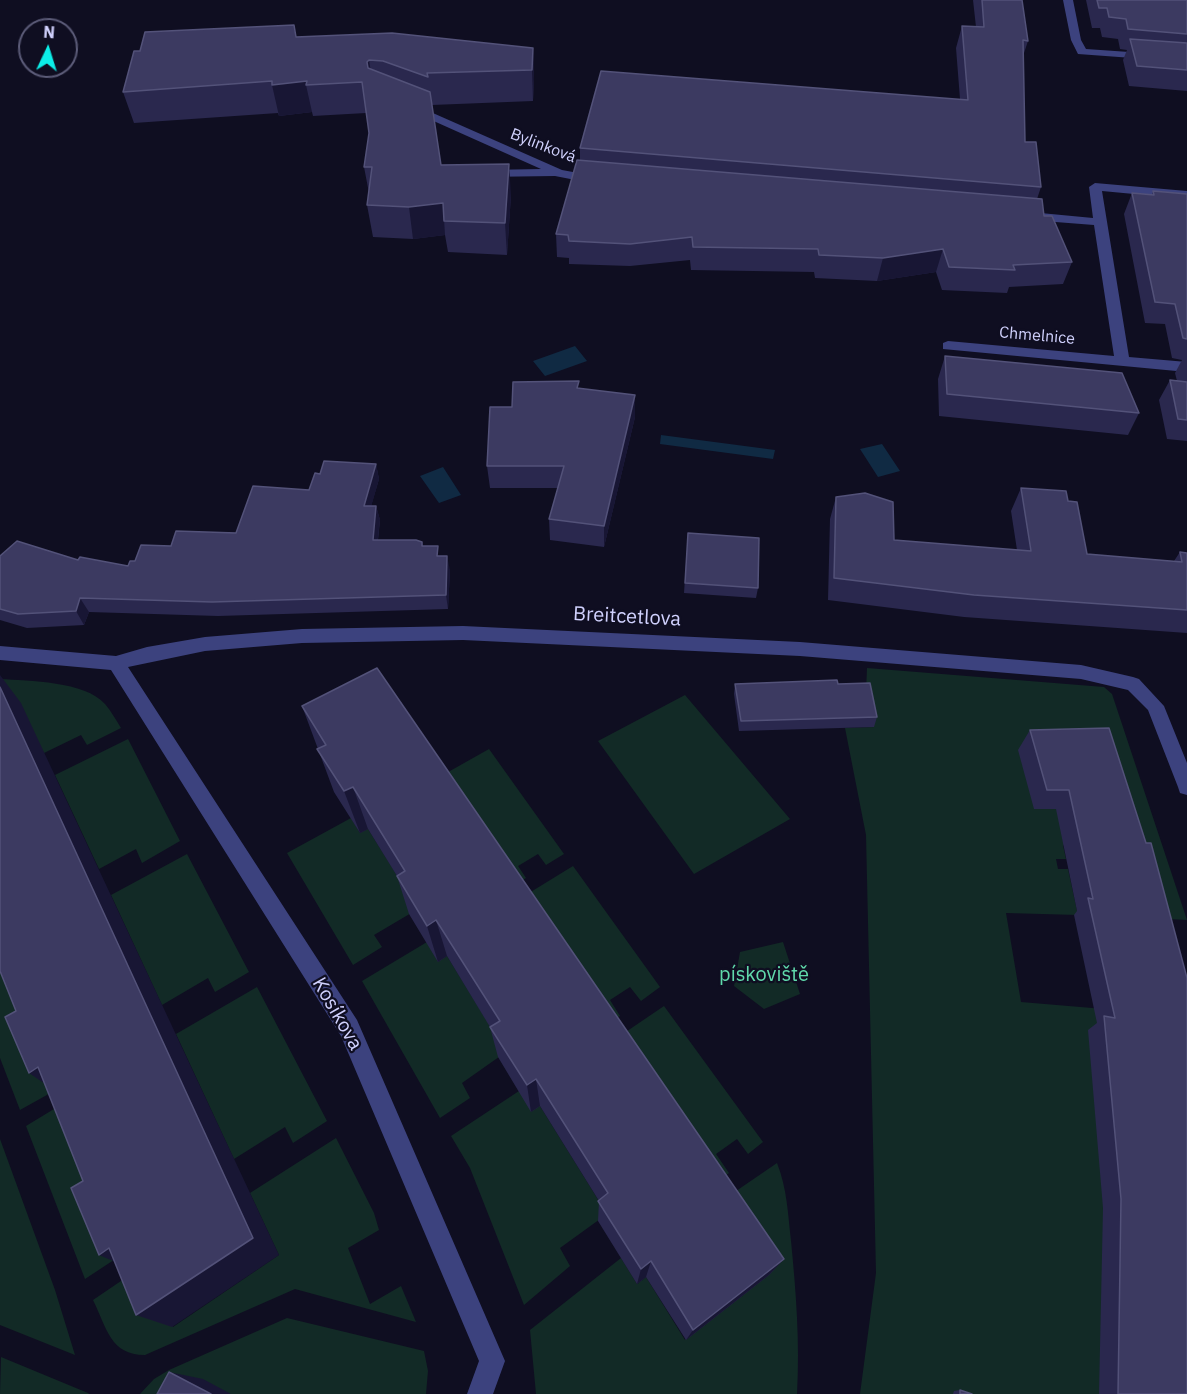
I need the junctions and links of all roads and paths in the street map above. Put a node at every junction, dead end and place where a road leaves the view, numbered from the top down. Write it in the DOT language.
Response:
graph roads {
  1 [pos="1068,0"];
  2 [pos="1187,59"];
  3 [pos="399,103"];
  4 [pos="559,173"];
  5 [pos="468,174"];
  6 [pos="607,180"];
  7 [pos="1187,195"];
  8 [pos="1018,215"];
  9 [pos="1100,222"];
  10 [pos="948,346"];
  11 [pos="1122,362"];
  12 [pos="1187,367"];
  13 [pos="0,652"];
  14 [pos="116,663"];
  15 [pos="1187,787"];
  16 [pos="480,1394"];
  1 -- 2 [label="street"];
  3 -- 4 [label="street, Bylinková"];
  4 -- 5 [label="street"];
  4 -- 6 [label="street, Bylinková"];
  7 -- 9 [label="street"];
  8 -- 9 [label="street"];
  9 -- 11 [label="street"];
  10 -- 11 [label="street, Chmelnice"];
  11 -- 12 [label="street, Chmelnice"];
  13 -- 14 [label="street, Breitcetlova"];
  14 -- 15 [label="street, Breitcetlova"];
  14 -- 16 [label="street, Kosíkova"];
}
